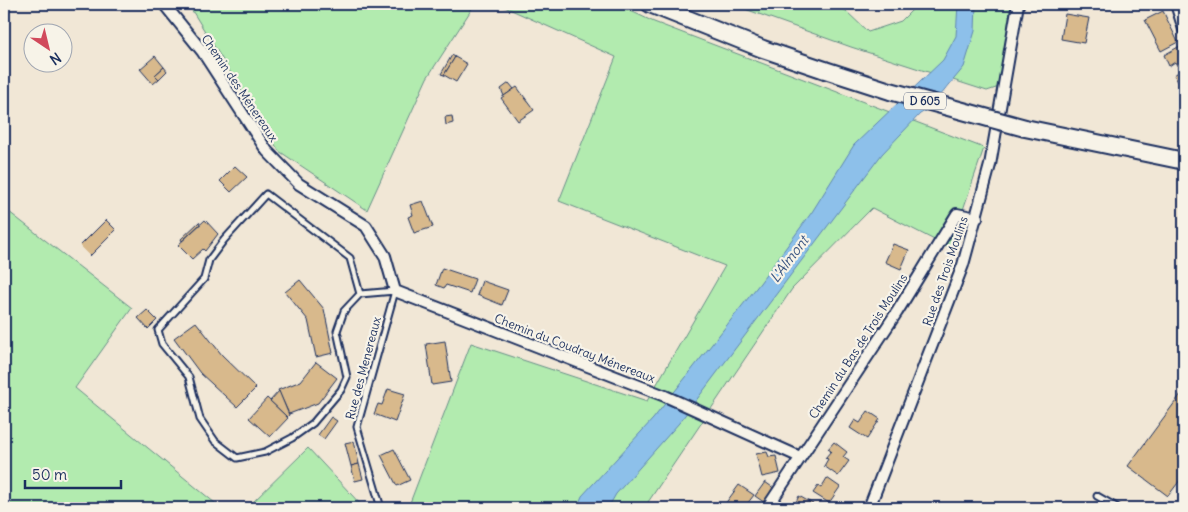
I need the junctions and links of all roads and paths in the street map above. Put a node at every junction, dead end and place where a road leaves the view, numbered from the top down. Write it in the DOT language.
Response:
graph roads {
  1 [pos="164,4"];
  2 [pos="650,4"];
  3 [pos="677,4"];
  4 [pos="1018,4"];
  5 [pos="1176,4"];
  6 [pos="1184,29"];
  7 [pos="828,65"];
  8 [pos="1026,123"];
  9 [pos="1184,151"];
  10 [pos="1184,161"];
  11 [pos="977,218"];
  12 [pos="395,291"];
  13 [pos="360,294"];
  14 [pos="800,457"];
  15 [pos="1097,496"];
  16 [pos="381,508"];
  17 [pos="767,508"];
  18 [pos="869,508"];
  19 [pos="1118,508"];
  1 -- 12 [label="street, Chemin des Ménereaux"];
  2 -- 7 [label="main road, D 605"];
  3 -- 7 [label="main road, D 605"];
  4 -- 11 [label="street, Rue des Trois Moulins"];
  5 -- 6 [label="street"];
  7 -- 8 [label="main road, D 605, bridge"];
  8 -- 9 [label="main road, D 605"];
  8 -- 10 [label="main road, D 605"];
  11 -- 14 [label="street, Chemin du Bas de Trois Moulins"];
  11 -- 18 [label="street, Rue des Trois Moulins"];
  12 -- 13 [label="lane"];
  12 -- 14 [label="street, Chemin du Coudray Ménereaux"];
  12 -- 16 [label="lane, Rue des Menereaux"];
  13 -- 13 [label="lane"];
  14 -- 17 [label="street, Chemin du Bas de Trois Moulins"];
  15 -- 19 [label="lane"];
}
